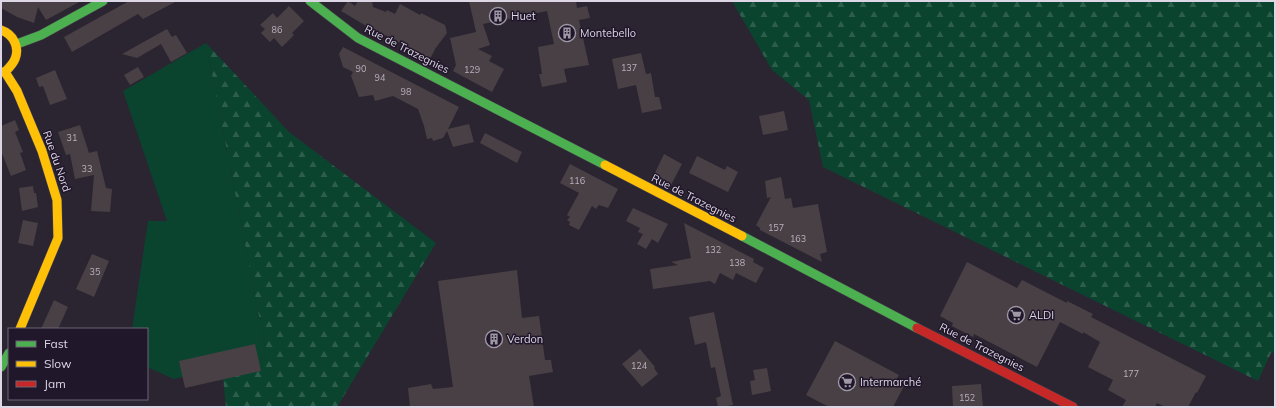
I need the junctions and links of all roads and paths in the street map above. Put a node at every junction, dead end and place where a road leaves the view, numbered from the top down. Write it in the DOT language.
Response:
graph roads {
  1 [pos="103,1"];
  2 [pos="310,1"];
  3 [pos="1,30"];
  4 [pos="17,44"];
  5 [pos="3,72"];
  6 [pos="20,328"];
  7 [pos="8,355"];
  8 [pos="1,367"];
  9 [pos="1073,407"];
  1 -- 4 [label="main road"];
  2 -- 9 [label="main road, Rue de Trazegnies"];
  3 -- 4 [label="main road"];
  4 -- 5 [label="main road"];
  5 -- 6 [label="main road, Rue du Nord"];
  7 -- 8 [label="main road"];
}
